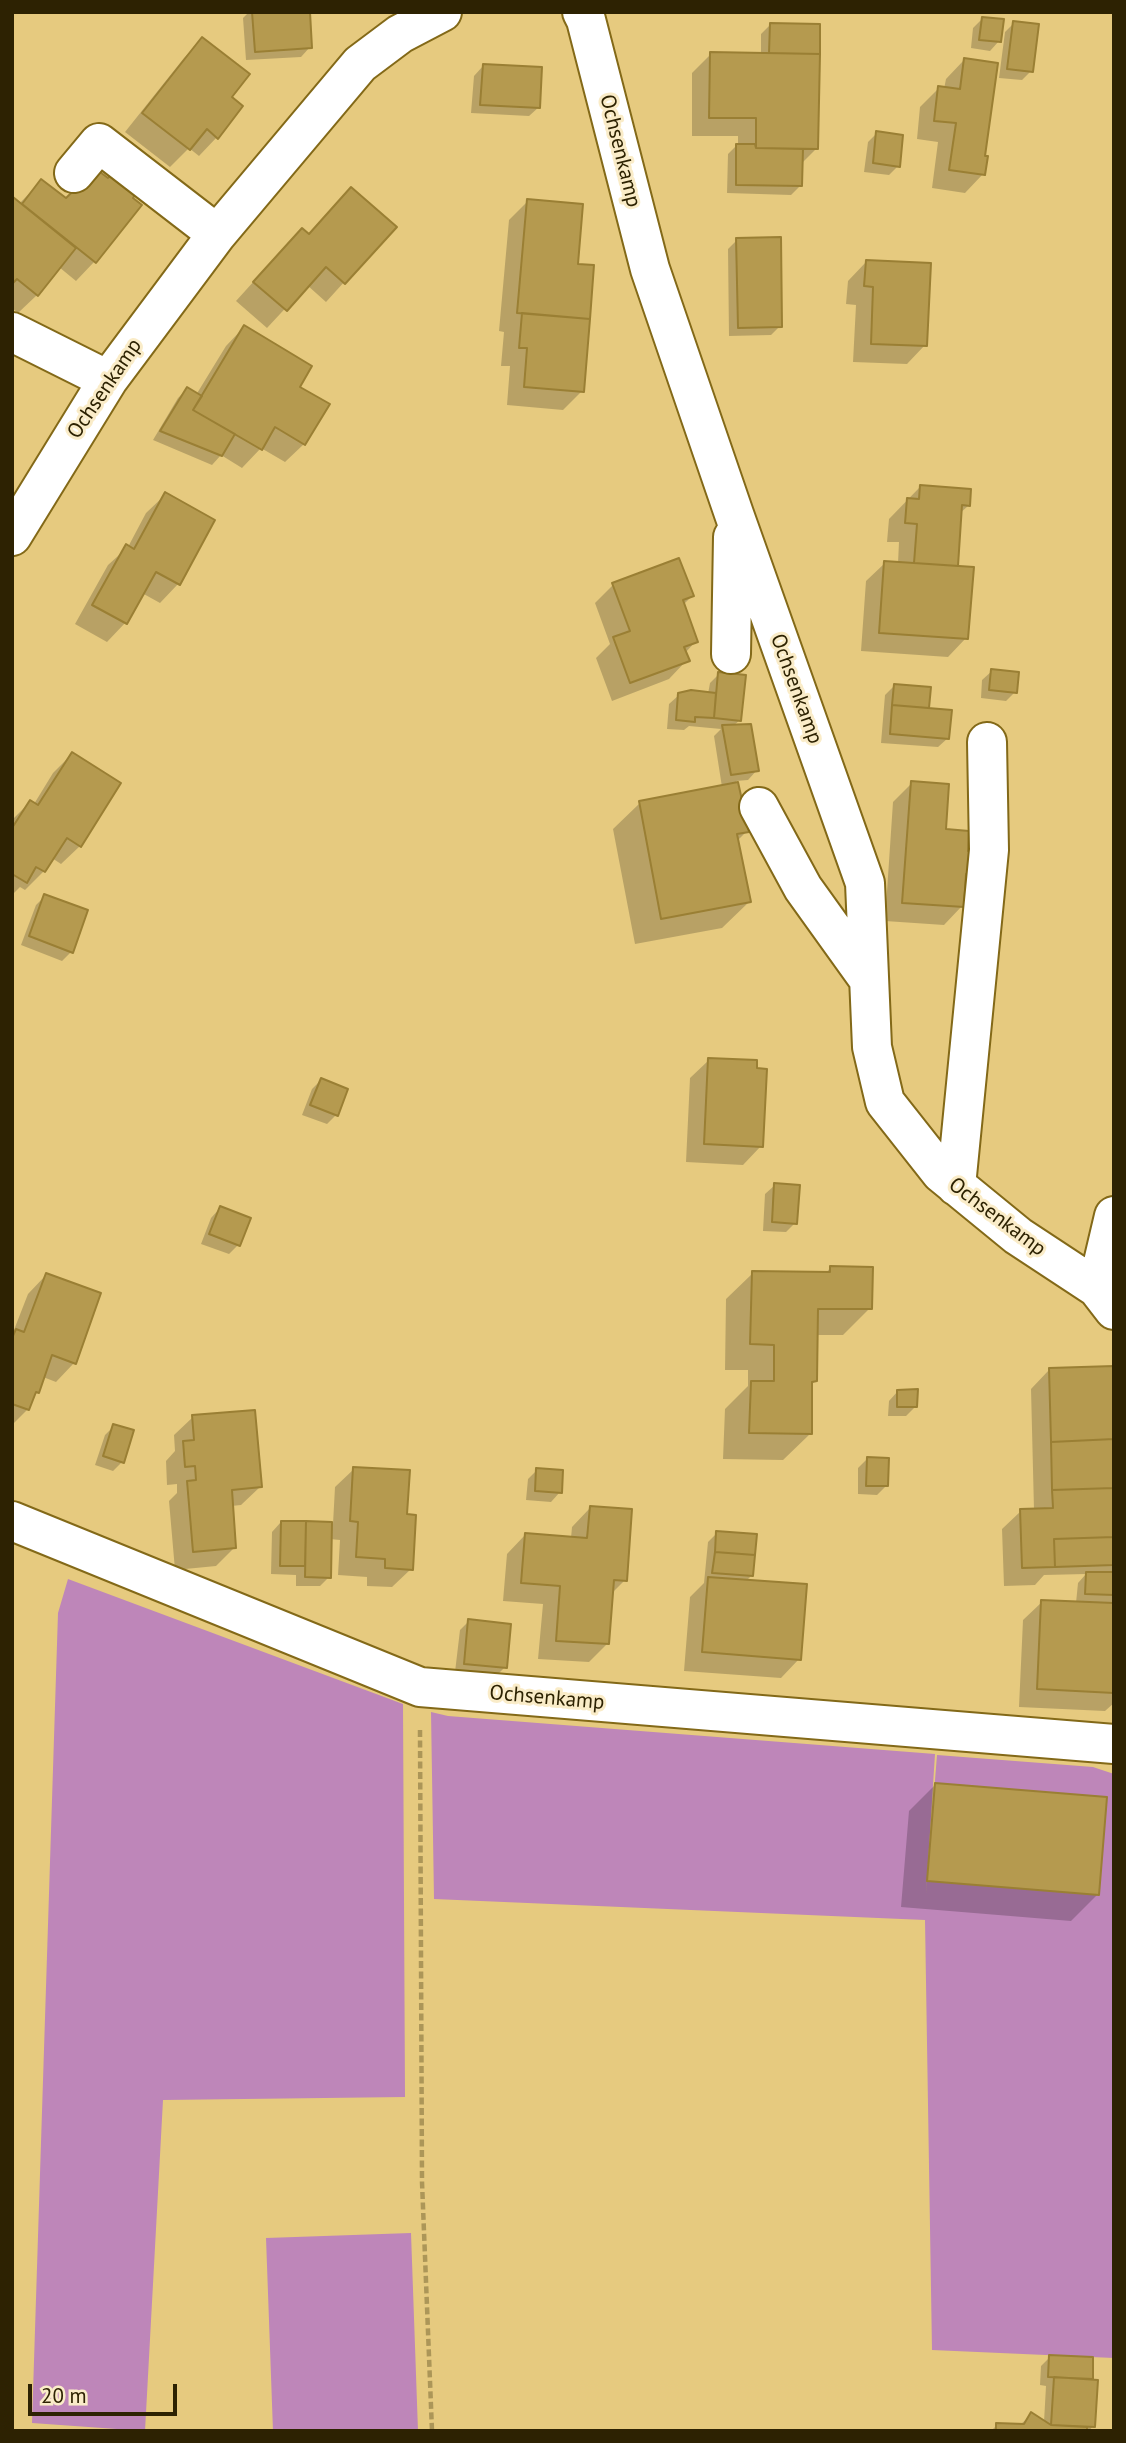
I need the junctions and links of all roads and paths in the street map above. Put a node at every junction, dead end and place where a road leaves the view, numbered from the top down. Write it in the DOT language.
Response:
graph roads {
  1 [pos="442,12"];
  2 [pos="582,12"];
  3 [pos="74,173"];
  4 [pos="217,234"];
  5 [pos="12,332"];
  6 [pos="108,380"];
  7 [pos="734,514"];
  8 [pos="12,536"];
  9 [pos="731,654"];
  10 [pos="987,742"];
  11 [pos="759,807"];
  12 [pos="869,979"];
  13 [pos="956,1186"];
  14 [pos="1114,1216"];
  15 [pos="1105,1299"];
  16 [pos="12,1521"];
  17 [pos="420,1688"];
  18 [pos="1114,1744"];
  19 [pos="432,2431"];
  1 -- 4 [label="street, Ochsenkamp"];
  2 -- 7 [label="street, Ochsenkamp"];
  3 -- 4 [label="street"];
  4 -- 6 [label="street, Ochsenkamp"];
  5 -- 6 [label="street"];
  6 -- 8 [label="street, Ochsenkamp"];
  7 -- 9 [label="street"];
  7 -- 12 [label="street, Ochsenkamp"];
  10 -- 13 [label="street"];
  11 -- 12 [label="street"];
  12 -- 13 [label="street, Ochsenkamp"];
  13 -- 15 [label="street, Ochsenkamp"];
  14 -- 15 [label="street, Ochsenkamp"];
  16 -- 17 [label="street, Ochsenkamp"];
  17 -- 18 [label="street, Ochsenkamp"];
  17 -- 19 [label="path"];
}
